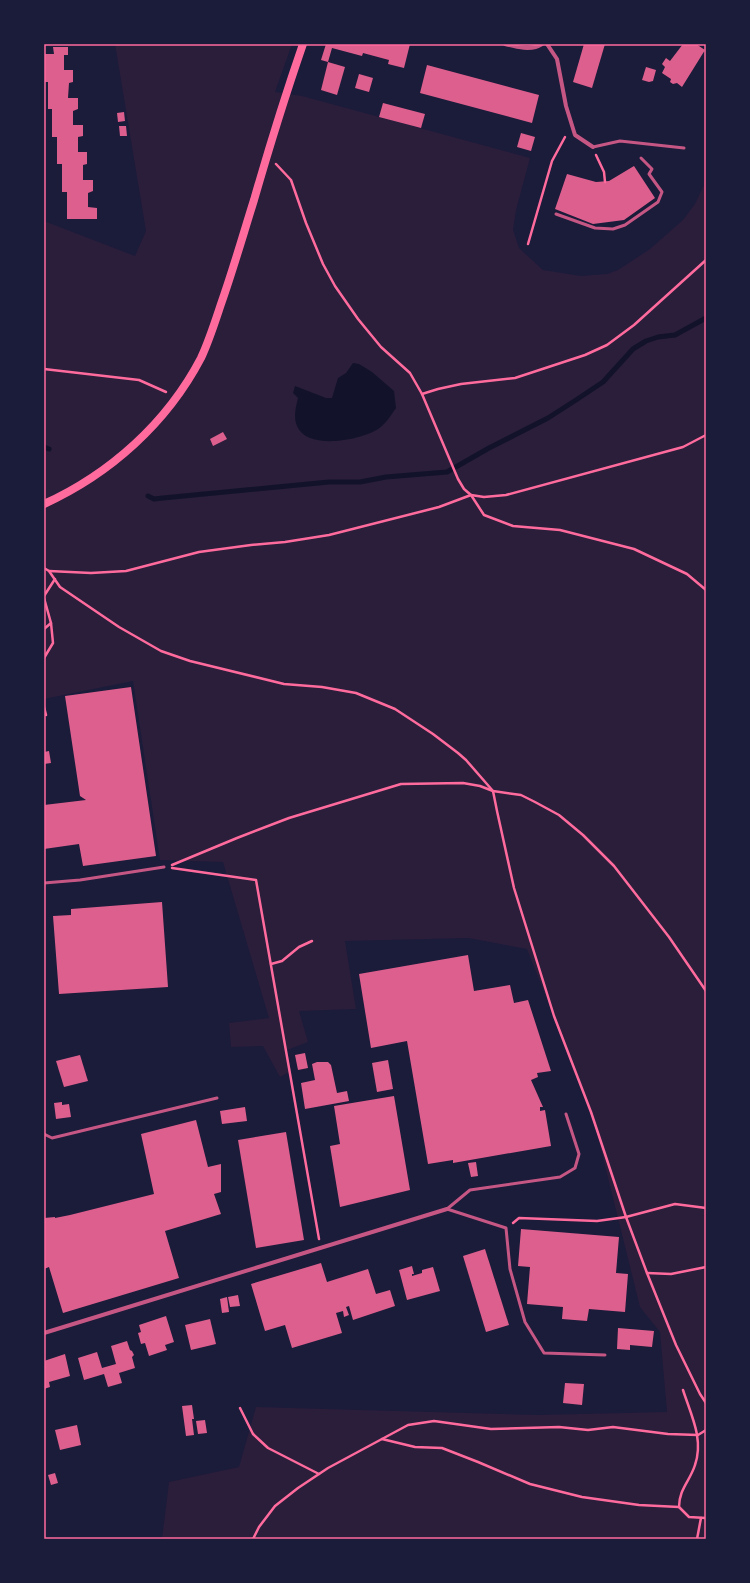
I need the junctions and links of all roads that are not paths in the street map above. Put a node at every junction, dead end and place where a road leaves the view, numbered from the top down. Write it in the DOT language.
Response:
graph roads {
  1 [pos="303,44"];
  2 [pos="505,44"];
  3 [pos="542,44"];
  4 [pos="547,44"];
  5 [pos="593,147"];
  6 [pos="684,148"];
  7 [pos="641,158"];
  8 [pos="556,214"];
  9 [pos="44,504"];
  10 [pos="164,867"];
  11 [pos="44,883"];
  12 [pos="217,1098"];
  13 [pos="566,1114"];
  14 [pos="44,1134"];
  15 [pos="447,1209"];
  16 [pos="44,1333"];
  17 [pos="605,1355"];
  1 -- 9 [label="main road"];
  2 -- 3 [label="street"];
  4 -- 5 [label="street"];
  5 -- 6 [label="lane"];
  7 -- 8 [label="lane"];
  10 -- 11 [label="lane"];
  12 -- 14 [label="lane"];
  13 -- 15 [label="lane"];
  15 -- 16 [label="street"];
  15 -- 17 [label="lane"];
}
